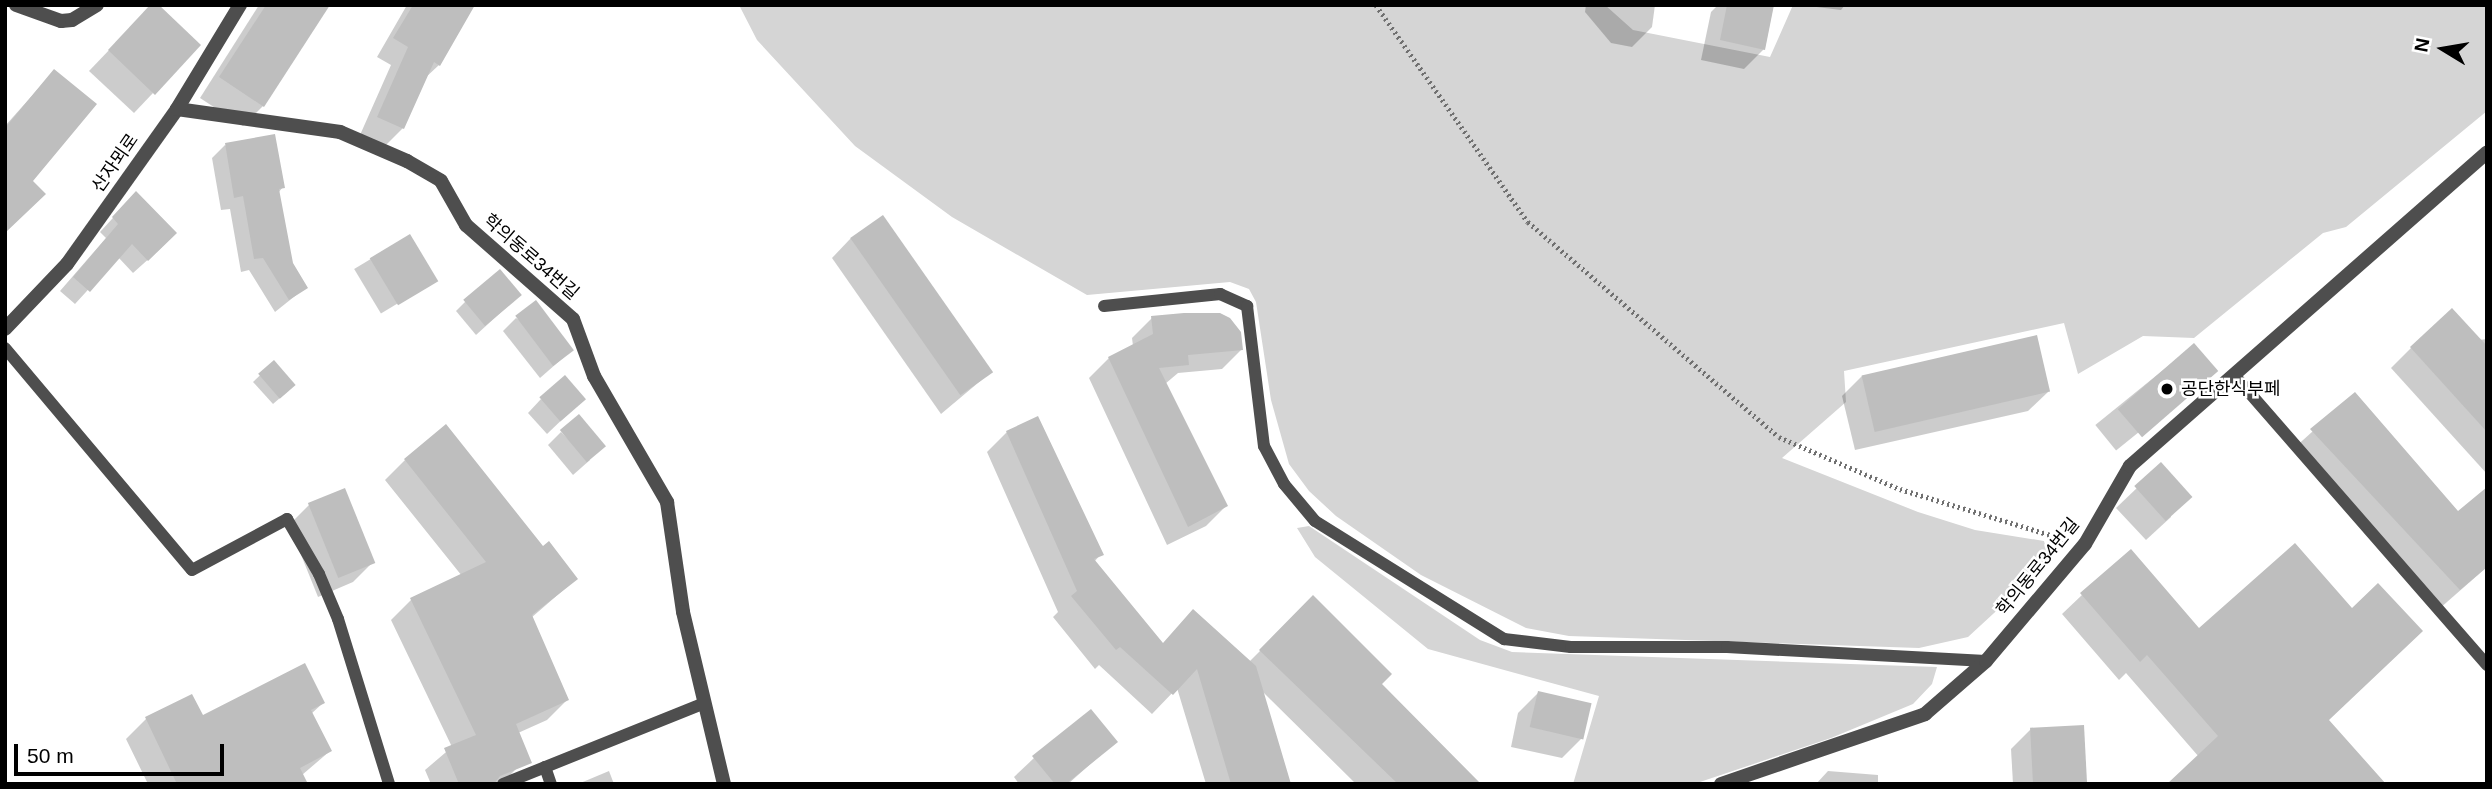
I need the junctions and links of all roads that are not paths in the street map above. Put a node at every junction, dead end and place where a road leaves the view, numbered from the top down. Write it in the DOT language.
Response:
graph roads {
  1 [pos="16,5"];
  2 [pos="97,5"];
  3 [pos="240,5"];
  4 [pos="177,109"];
  5 [pos="2487,152"];
  6 [pos="1104,306"];
  7 [pos="5,329"];
  8 [pos="5,348"];
  9 [pos="2234,375"];
  10 [pos="1986,661"];
  11 [pos="2487,665"];
  12 [pos="704,704"];
  13 [pos="545,767"];
  14 [pos="388,784"];
  15 [pos="503,784"];
  16 [pos="551,784"];
  17 [pos="724,784"];
  18 [pos="1721,784"];
  1 -- 2 [label="street"];
  3 -- 4 [label="street, 산자뫼로"];
  4 -- 7 [label="street, 산자뫼로"];
  4 -- 12 [label="street, 학의동로34번길"];
  5 -- 9 [label="street, 학의동로34번길"];
  6 -- 10 [label="lane"];
  8 -- 14 [label="lane"];
  9 -- 10 [label="street, 학의동로34번길"];
  9 -- 11 [label="lane"];
  10 -- 18 [label="street, 학의동로34번길"];
  12 -- 13 [label="lane"];
  12 -- 17 [label="street, 학의동로34번길"];
  13 -- 15 [label="lane"];
  13 -- 16 [label="lane"];
}
